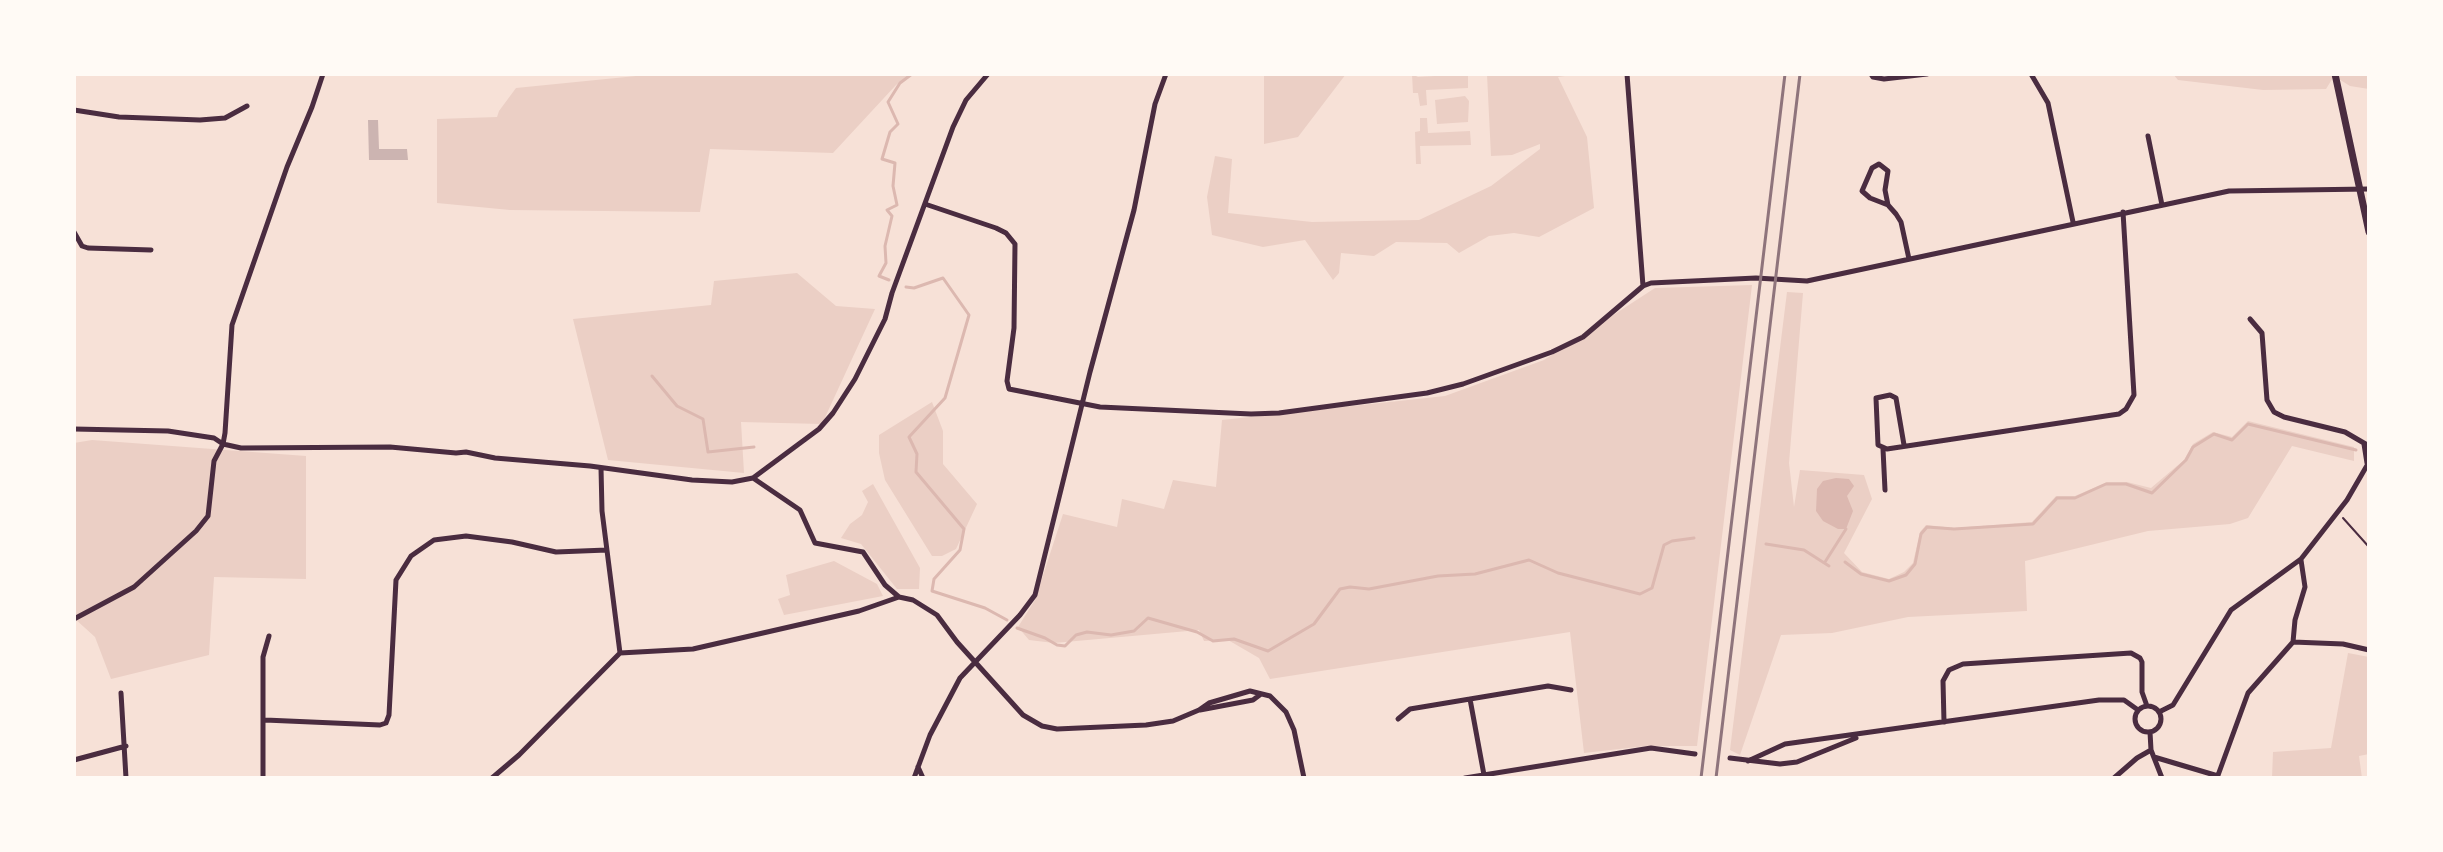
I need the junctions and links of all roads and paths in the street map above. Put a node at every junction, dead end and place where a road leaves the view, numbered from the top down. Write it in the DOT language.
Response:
graph roads {
  1 [pos="323,74"];
  2 [pos="988,74"];
  3 [pos="1166,74"];
  4 [pos="1627,74"];
  5 [pos="1871,74"];
  6 [pos="1927,74"];
  7 [pos="2031,74"];
  8 [pos="2335,74"];
  9 [pos="247,106"];
  10 [pos="74,110"];
  11 [pos="2148,136"];
  12 [pos="2369,189"];
  13 [pos="2359,190"];
  14 [pos="925,204"];
  15 [pos="1888,205"];
  16 [pos="2162,205"];
  17 [pos="2123,212"];
  18 [pos="2073,222"];
  19 [pos="74,232"];
  20 [pos="2369,232"];
  21 [pos="151,250"];
  22 [pos="1909,259"];
  23 [pos="1643,286"];
  24 [pos="2250,319"];
  25 [pos="1083,404"];
  26 [pos="74,429"];
  27 [pos="223,444"];
  28 [pos="2367,444"];
  29 [pos="1904,445"];
  30 [pos="1883,449"];
  31 [pos="2368,463"];
  32 [pos="601,468"];
  33 [pos="753,478"];
  34 [pos="1885,490"];
  35 [pos="2338,513"];
  36 [pos="2369,547"];
  37 [pos="607,550"];
  38 [pos="2301,559"];
  39 [pos="899,597"];
  40 [pos="74,619"];
  41 [pos="269,636"];
  42 [pos="2293,642"];
  43 [pos="2369,650"];
  44 [pos="620,653"];
  45 [pos="975,660"];
  46 [pos="1571,690"];
  47 [pos="121,693"];
  48 [pos="1470,699"];
  49 [pos="2147,706"];
  50 [pos="2138,710"];
  51 [pos="2159,712"];
  52 [pos="1398,719"];
  53 [pos="265,720"];
  54 [pos="1944,722"];
  55 [pos="2150,732"];
  56 [pos="1864,735"];
  57 [pos="126,746"];
  58 [pos="2151,750"];
  59 [pos="1695,754"];
  60 [pos="2154,757"];
  61 [pos="1730,758"];
  62 [pos="74,760"];
  63 [pos="1748,761"];
  64 [pos="917,767"];
  65 [pos="1484,775"];
  66 [pos="2217,777"];
  67 [pos="126,778"];
  68 [pos="263,778"];
  69 [pos="492,778"];
  70 [pos="914,778"];
  71 [pos="923,778"];
  72 [pos="1304,778"];
  73 [pos="1465,778"];
  74 [pos="2114,778"];
  75 [pos="2162,778"];
  1 -- 27 [label="street"];
  2 -- 14 [label="street"];
  3 -- 25 [label="street"];
  4 -- 23 [label="street"];
  5 -- 6 [label="street"];
  7 -- 18 [label="street"];
  8 -- 13 [label="main road"];
  9 -- 10 [label="street"];
  11 -- 16 [label="street"];
  12 -- 13 [label="street"];
  13 -- 16 [label="street"];
  13 -- 20 [label="main road"];
  14 -- 25 [label="street"];
  14 -- 33 [label="street"];
  15 -- 15 [label="street"];
  15 -- 22 [label="street"];
  16 -- 17 [label="street"];
  17 -- 18 [label="street"];
  17 -- 29 [label="street"];
  18 -- 22 [label="street"];
  19 -- 21 [label="street"];
  22 -- 23 [label="street"];
  23 -- 25 [label="street"];
  24 -- 28 [label="street"];
  25 -- 45 [label="street"];
  26 -- 27 [label="street"];
  27 -- 32 [label="street"];
  27 -- 40 [label="street"];
  28 -- 31 [label="street"];
  29 -- 30 [label="street"];
  29 -- 30 [label="street"];
  30 -- 34 [label="street"];
  31 -- 35 [label="street"];
  32 -- 33 [label="street"];
  32 -- 37 [label="street"];
  33 -- 39 [label="street"];
  35 -- 36 [label="path"];
  35 -- 38 [label="street"];
  37 -- 44 [label="street"];
  37 -- 53 [label="street"];
  38 -- 42 [label="street"];
  38 -- 51 [label="street"];
  39 -- 44 [label="street"];
  39 -- 45 [label="street"];
  41 -- 53 [label="street"];
  42 -- 43 [label="street"];
  42 -- 66 [label="street"];
  44 -- 69 [label="street"];
  45 -- 64 [label="street"];
  45 -- 72 [label="street"];
  46 -- 48 [label="street"];
  47 -- 57 [label="street"];
  48 -- 52 [label="street"];
  48 -- 65 [label="street"];
  49 -- 50 [label="street"];
  49 -- 51 [label="street"];
  49 -- 54 [label="street"];
  50 -- 54 [label="street"];
  50 -- 55 [label="street"];
  51 -- 55 [label="street"];
  53 -- 68 [label="street"];
  54 -- 56 [label="street"];
  55 -- 58 [label="street"];
  56 -- 63 [label="street"];
  56 -- 63 [label="street"];
  57 -- 62 [label="street"];
  57 -- 67 [label="street"];
  58 -- 60 [label="street"];
  58 -- 74 [label="street"];
  59 -- 65 [label="street"];
  60 -- 66 [label="street"];
  60 -- 75 [label="street"];
  61 -- 63 [label="street"];
  64 -- 70 [label="street"];
  64 -- 71 [label="street"];
  65 -- 73 [label="street"];
}
